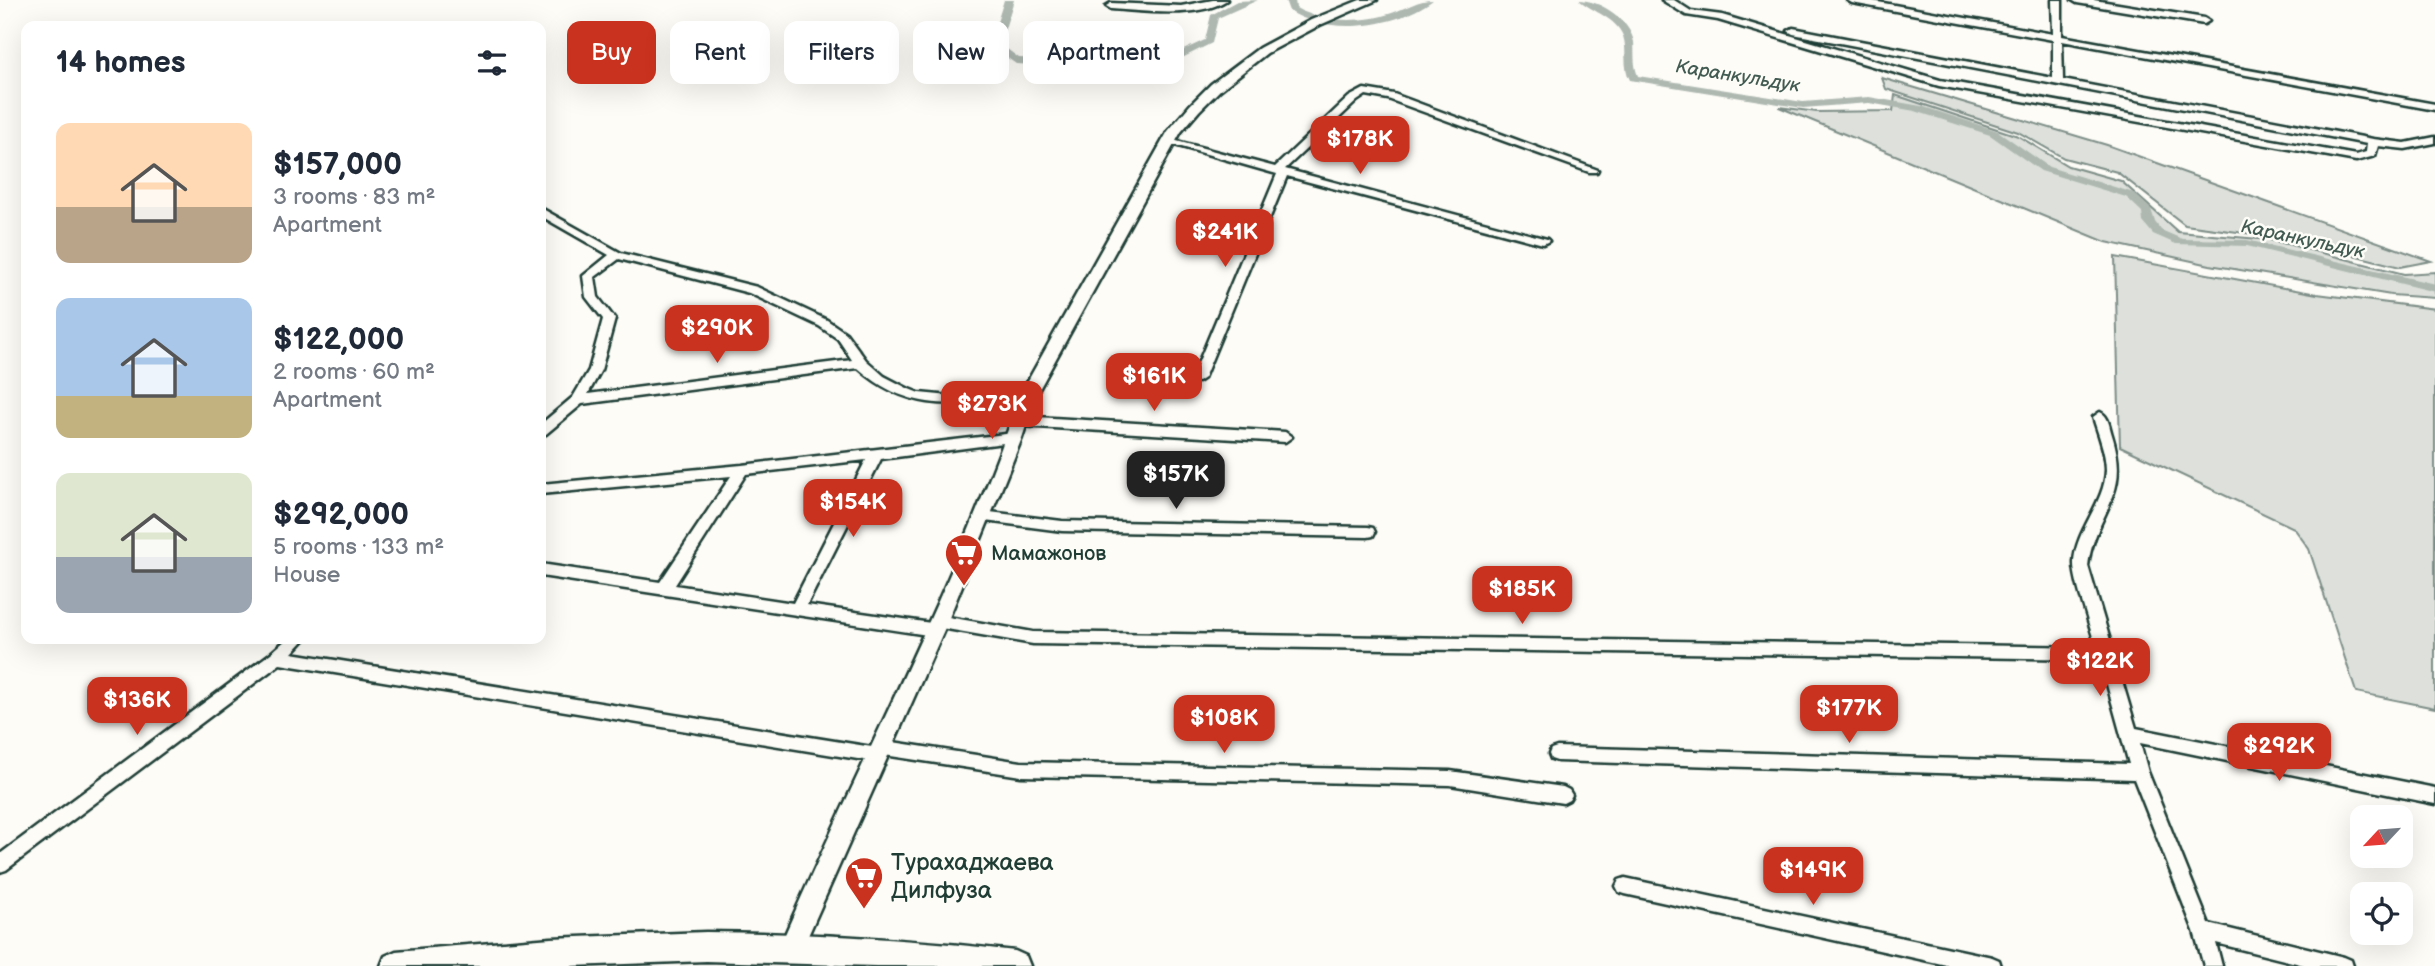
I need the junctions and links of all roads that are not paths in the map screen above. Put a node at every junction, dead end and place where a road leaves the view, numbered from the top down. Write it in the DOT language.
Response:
graph roads {
  1 [pos="1222,0"];
  2 [pos="1371,0"];
  3 [pos="1667,0"];
  4 [pos="1852,0"];
  5 [pos="2057,0"];
  6 [pos="2077,0"];
  7 [pos="1111,6"];
  8 [pos="1719,17"];
  9 [pos="2204,22"];
  10 [pos="2058,38"];
  11 [pos="2058,81"];
  12 [pos="2435,107"];
  13 [pos="2435,140"];
  14 [pos="1169,142"];
  15 [pos="2373,142"];
  16 [pos="1593,170"];
  17 [pos="1280,171"];
  18 [pos="546,214"];
  19 [pos="1542,241"];
  20 [pos="617,255"];
  21 [pos="861,363"];
  22 [pos="1198,378"];
  23 [pos="1029,393"];
  24 [pos="578,400"];
  25 [pos="2100,417"];
  26 [pos="1020,421"];
  27 [pos="546,427"];
  28 [pos="1285,437"];
  29 [pos="1014,438"];
  30 [pos="876,454"];
  31 [pos="742,470"];
  32 [pos="546,489"];
  33 [pos="982,516"];
  34 [pos="1368,532"];
  35 [pos="546,571"];
  36 [pos="665,587"];
  37 [pos="798,608"];
  38 [pos="936,625"];
  39 [pos="292,644"];
  40 [pos="2105,653"];
  41 [pos="278,657"];
  42 [pos="2130,734"];
  43 [pos="878,751"];
  44 [pos="1558,754"];
  45 [pos="2140,772"];
  46 [pos="1563,795"];
  47 [pos="2435,796"];
  48 [pos="0,864"];
  49 [pos="1625,886"];
  50 [pos="2203,932"];
  51 [pos="791,947"];
  52 [pos="396,966"];
  53 [pos="1015,966"];
  54 [pos="1992,966"];
  55 [pos="2213,966"];
  56 [pos="2344,966"];
  1 -- 7 [label="street"];
  2 -- 14 [label="street"];
  3 -- 8 [label="street"];
  4 -- 10 [label="street"];
  5 -- 10 [label="street"];
  6 -- 9 [label="street"];
  8 -- 11 [label="street"];
  8 -- 15 [label="street"];
  10 -- 11 [label="street"];
  10 -- 12 [label="street"];
  11 -- 15 [label="street"];
  13 -- 15 [label="street"];
  14 -- 17 [label="street"];
  14 -- 23 [label="street"];
  16 -- 17 [label="street"];
  17 -- 19 [label="street"];
  17 -- 22 [label="street"];
  18 -- 20 [label="street"];
  20 -- 21 [label="street"];
  20 -- 24 [label="street"];
  21 -- 23 [label="street"];
  21 -- 24 [label="street"];
  23 -- 26 [label="street"];
  24 -- 27 [label="street"];
  25 -- 40 [label="street"];
  26 -- 28 [label="street"];
  26 -- 29 [label="street"];
  29 -- 30 [label="street"];
  29 -- 33 [label="street"];
  30 -- 31 [label="street"];
  30 -- 37 [label="street"];
  31 -- 32 [label="street"];
  31 -- 36 [label="street"];
  33 -- 34 [label="street"];
  33 -- 38 [label="street"];
  35 -- 36 [label="street"];
  36 -- 37 [label="street"];
  37 -- 38 [label="street"];
  38 -- 40 [label="street"];
  38 -- 43 [label="street"];
  39 -- 41 [label="street"];
  40 -- 42 [label="street"];
  41 -- 43 [label="street"];
  41 -- 48 [label="street"];
  42 -- 45 [label="street"];
  42 -- 47 [label="street"];
  43 -- 46 [label="street"];
  43 -- 51 [label="street"];
  44 -- 45 [label="street"];
  45 -- 50 [label="street"];
  49 -- 54 [label="street"];
  50 -- 55 [label="street"];
  50 -- 56 [label="street"];
  51 -- 52 [label="main road"];
  51 -- 53 [label="main road"];
}
